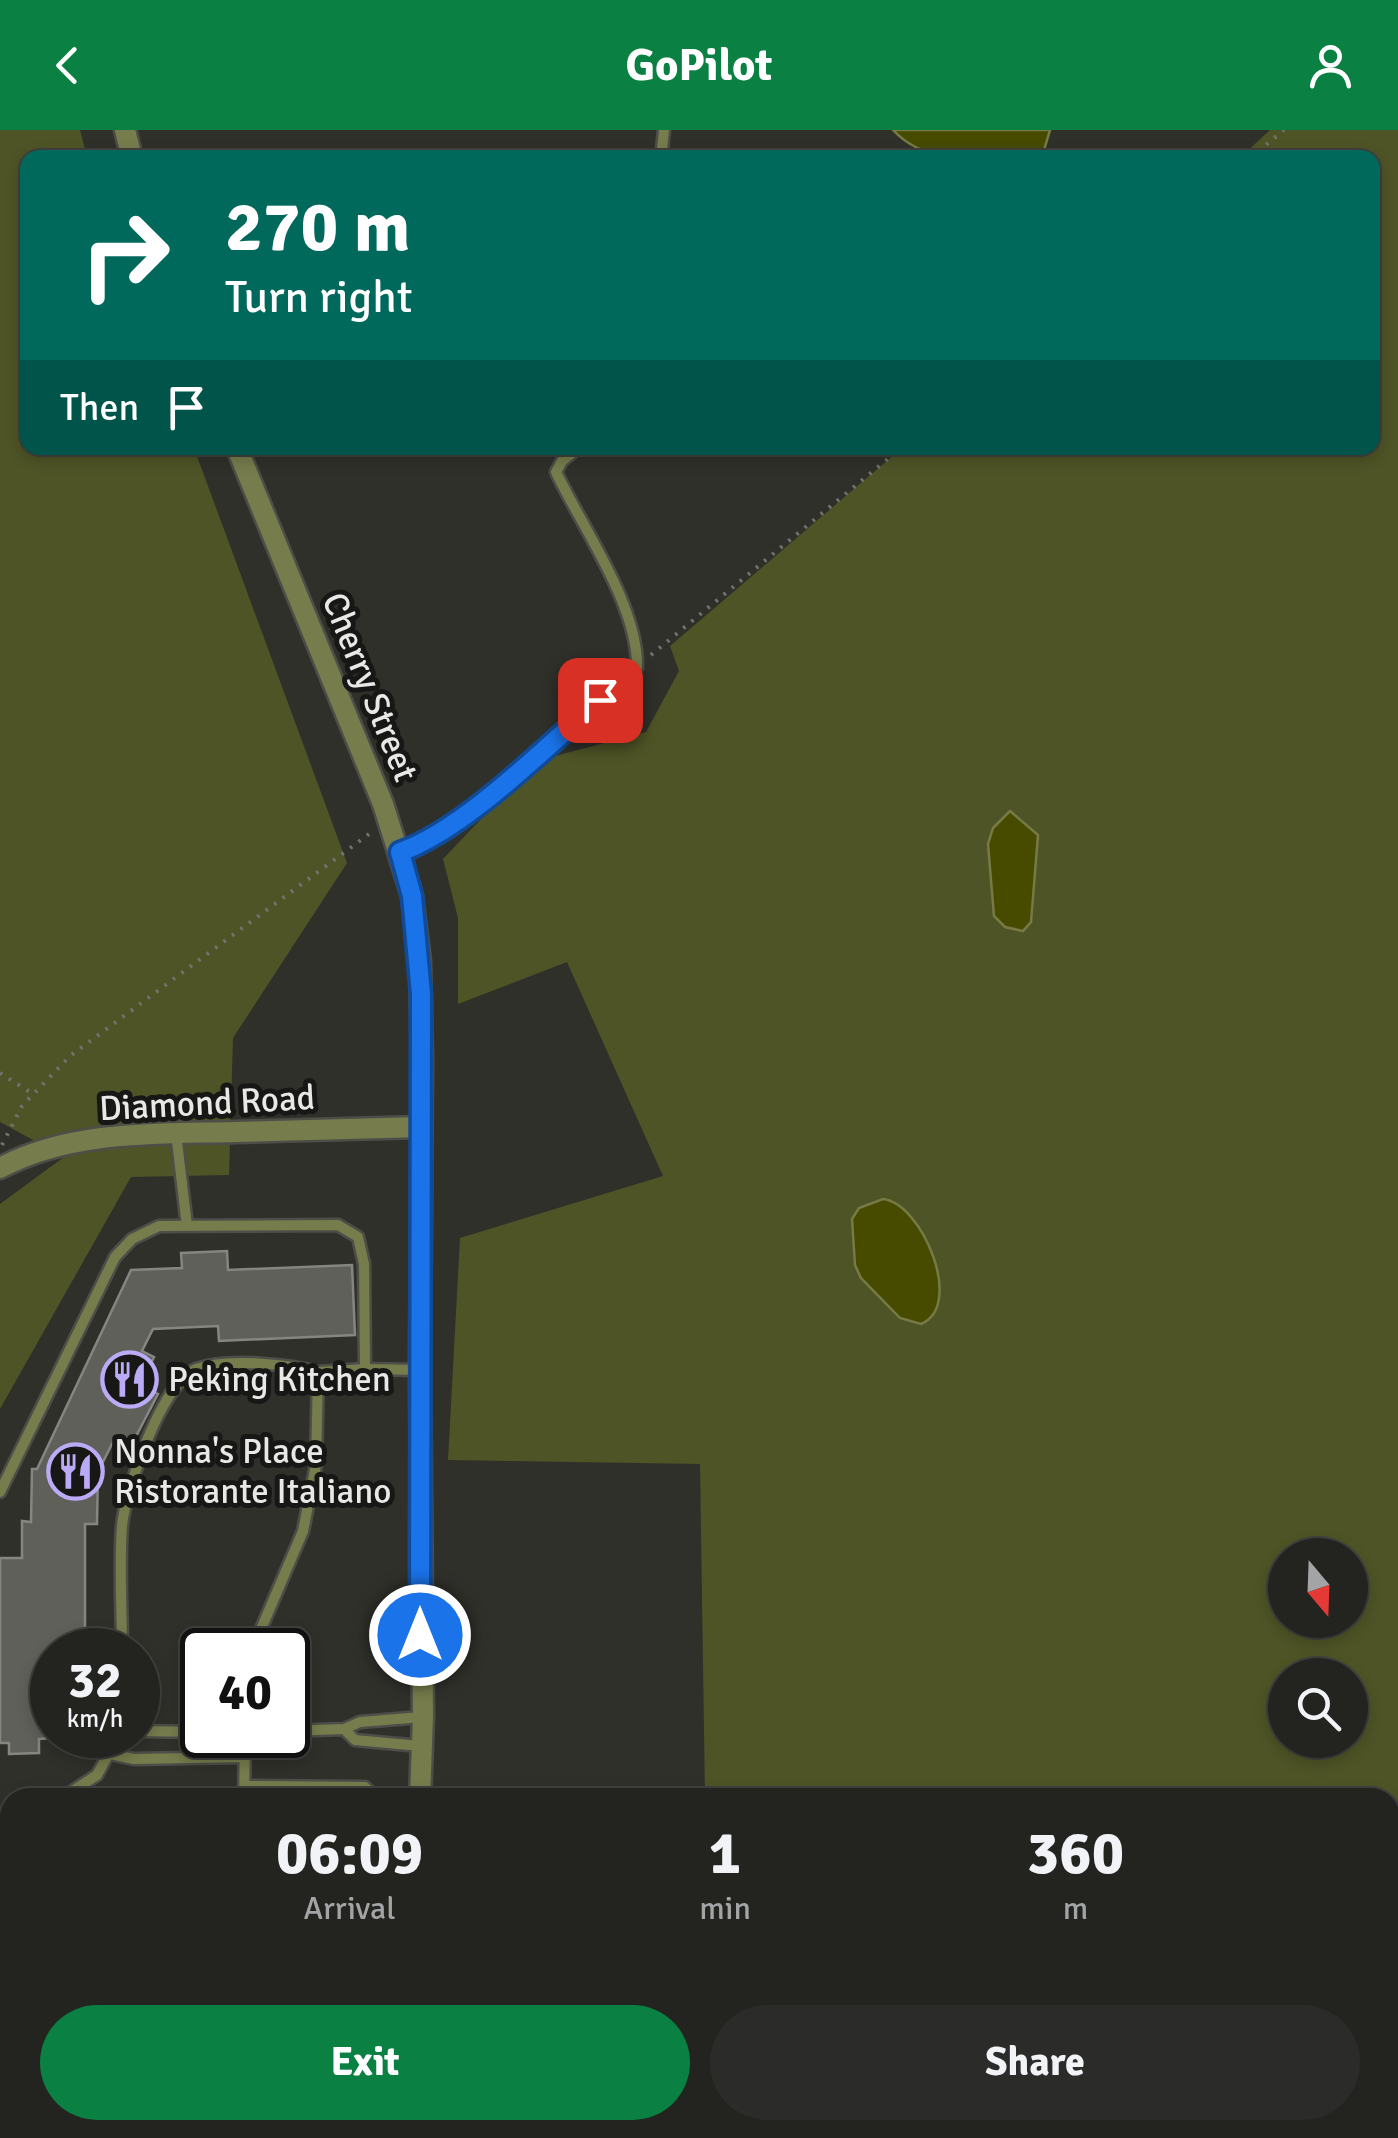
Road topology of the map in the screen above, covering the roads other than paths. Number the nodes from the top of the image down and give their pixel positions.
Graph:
1 (240, 455) edge
2 (569, 455) edge
3 (400, 852) junction
4 (421, 1128) junction
5 (176, 1133) junction
6 (0, 1168) edge
7 (187, 1226) junction
8 (365, 1369) junction
9 (420, 1370) junction
10 (318, 1372) junction
11 (0, 1492) edge
12 (122, 1628) edge
13 (261, 1628) edge
14 (423, 1717) junction
15 (344, 1729) junction
16 (310, 1730) edge
17 (420, 1746) junction
18 (107, 1758) edge
19 (129, 1758) edge
20 (190, 1758) edge
21 (246, 1758) edge
22 (77, 1788) edge
23 (245, 1788) edge
24 (325, 1788) edge
25 (367, 1788) edge
26 (420, 1788) edge

1 - 3 street, Cherry Street
2 - 3 lane
3 - 4 street, Cherry Street
4 - 5 street, Diamond Road
4 - 9 street, Cherry Street
5 - 6 street, Diamond Road
5 - 7 lane
7 - 8 lane
7 - 11 lane
8 - 9 lane
8 - 10 lane
9 - 14 street, Cherry Street
10 - 12 lane
10 - 13 lane
14 - 15 lane
14 - 17 street, Cherry Street
15 - 16 lane
15 - 17 lane
17 - 26 street, Cherry Street
18 - 22 lane
19 - 20 lane
21 - 23 lane
24 - 25 lane

